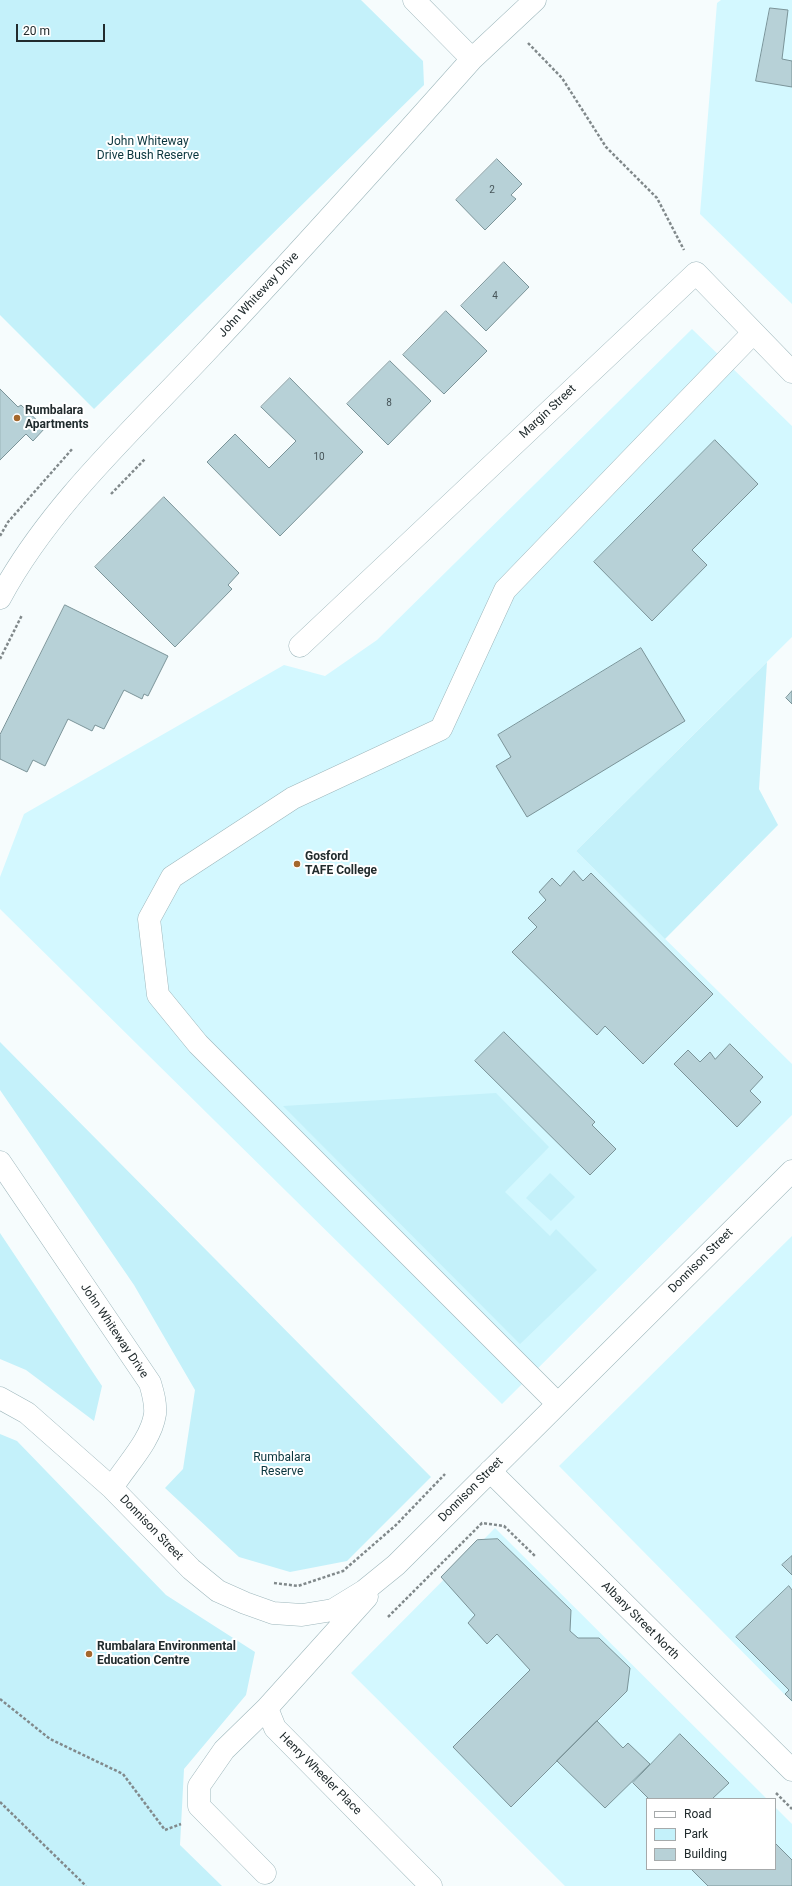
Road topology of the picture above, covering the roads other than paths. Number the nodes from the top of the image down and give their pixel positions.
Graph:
1 (414, 0) edge
2 (535, 0) edge
3 (472, 59) junction
4 (753, 333) junction
5 (792, 372) edge
6 (0, 598) edge
7 (300, 646) dead end
8 (0, 1162) edge
9 (792, 1171) edge
10 (0, 1398) edge
11 (557, 1403) junction
12 (490, 1471) junction
13 (112, 1488) junction
14 (396, 1565) junction
15 (267, 1708) junction
16 (792, 1770) edge
17 (265, 1873) dead end
18 (431, 1886) edge

1 - 3 street
2 - 3 street, John Whiteway Drive
3 - 6 street, John Whiteway Drive
4 - 5 street
4 - 7 street, Margin Street
4 - 11 street
8 - 13 street, John Whiteway Drive
9 - 11 street, Donnison Street
10 - 13 street
11 - 12 street, Donnison Street
12 - 14 street, Donnison Street
12 - 16 street, Albany Street North
13 - 14 street, Donnison Street
14 - 15 street
15 - 17 street
15 - 18 street, Henry Wheeler Place

